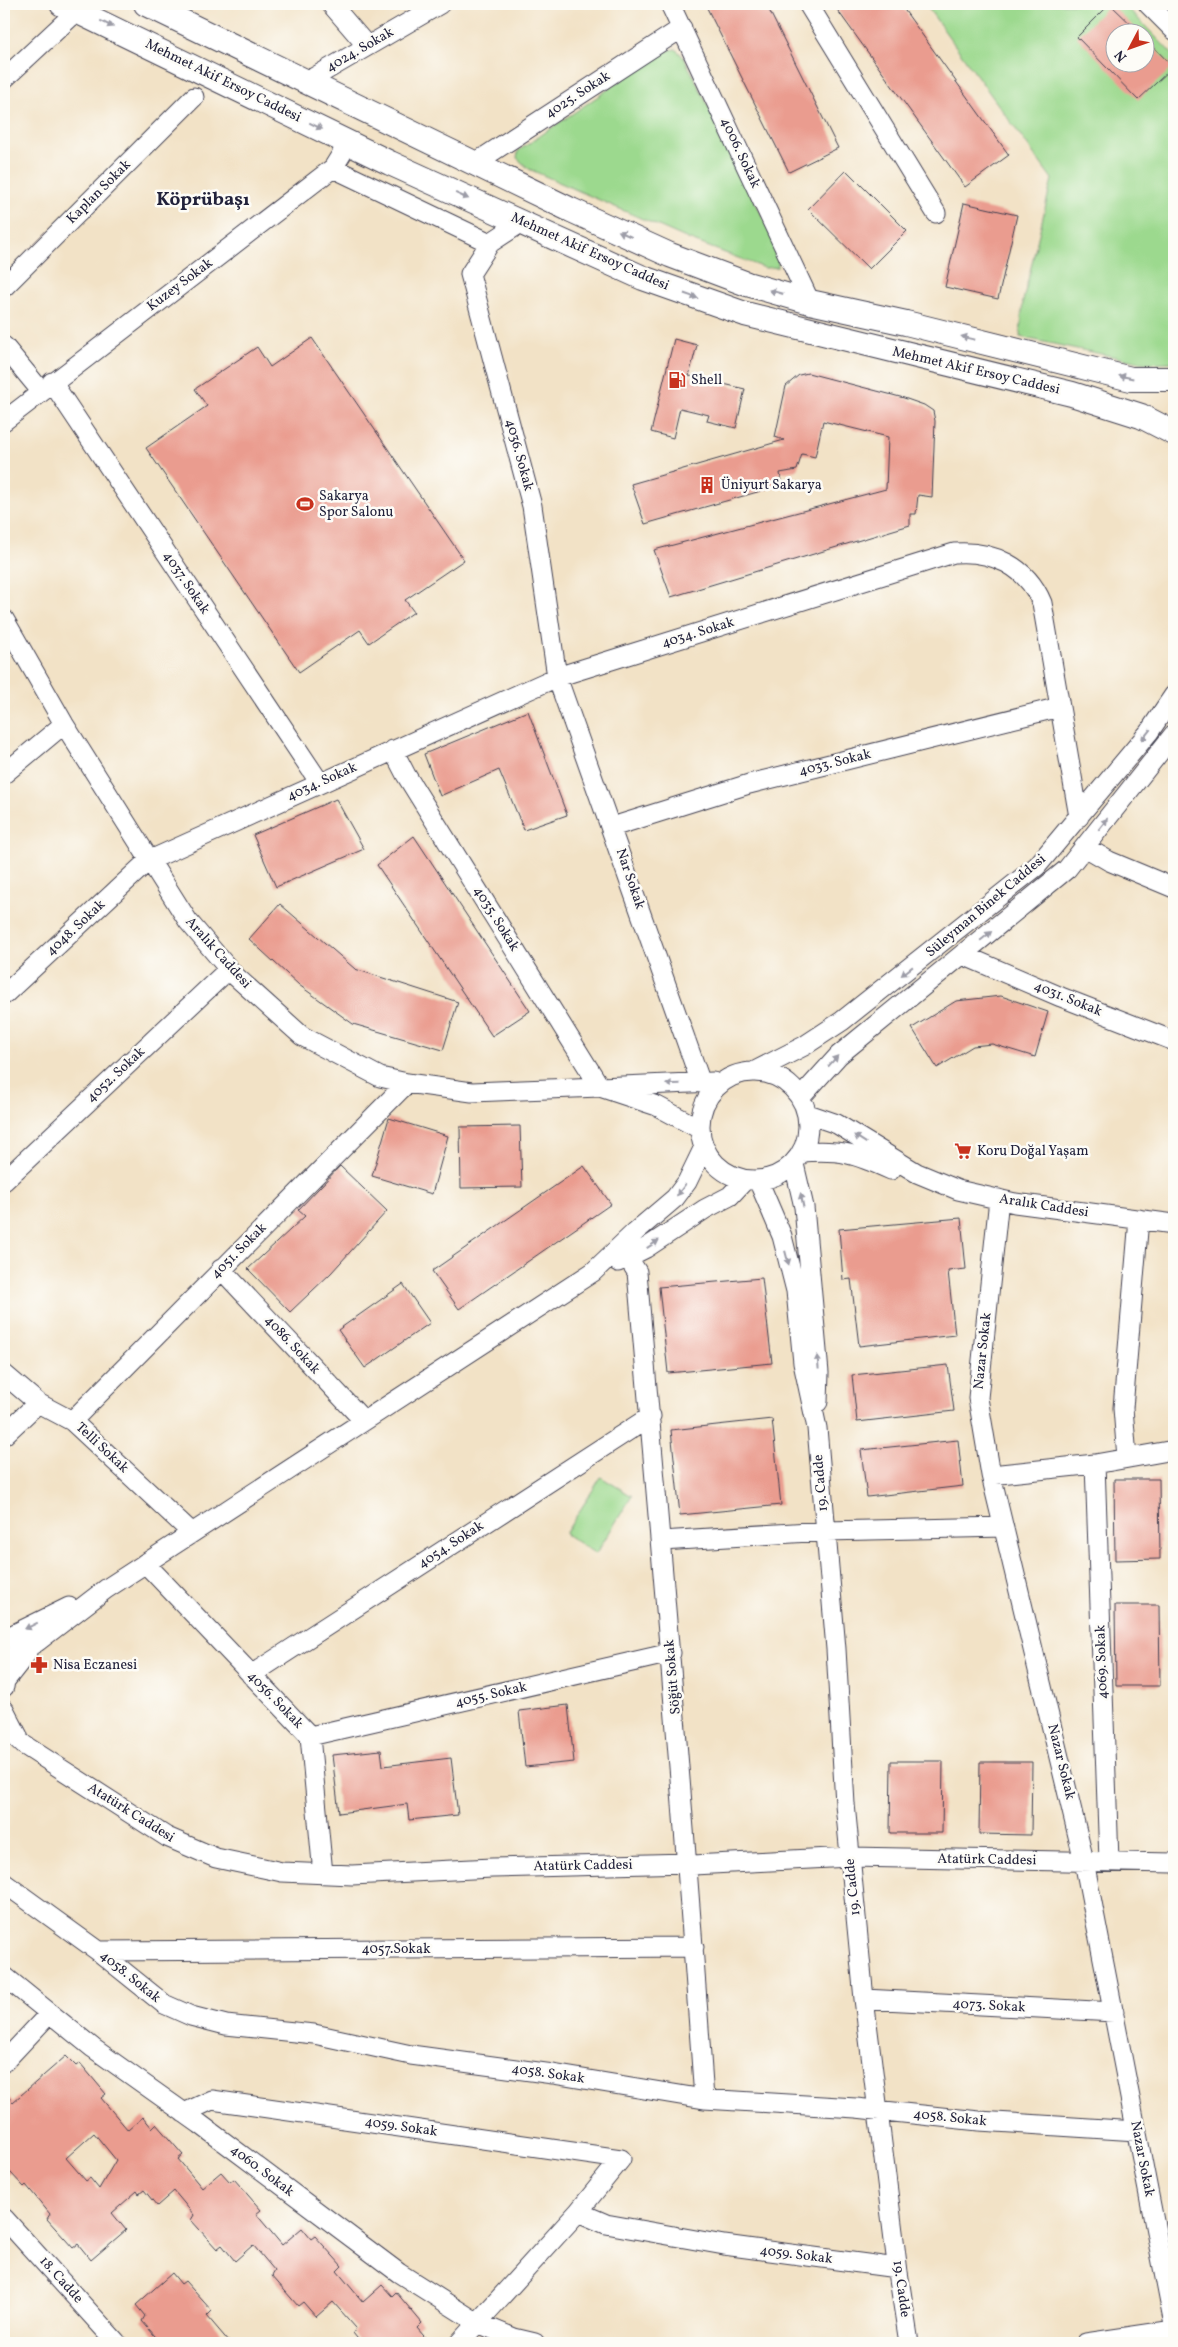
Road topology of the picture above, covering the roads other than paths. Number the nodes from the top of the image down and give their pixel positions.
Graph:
1 (146, 4) edge
2 (331, 4) edge
3 (440, 4) edge
4 (670, 4) edge
5 (808, 4) edge
6 (1148, 4) edge
7 (70, 7) edge
8 (682, 28) junction
9 (1174, 30) edge
10 (367, 46) junction
11 (4, 78) edge
12 (306, 82) junction
13 (194, 97) dead end
14 (349, 142) junction
15 (475, 163) junction
16 (333, 168) junction
17 (936, 213) dead end
18 (522, 222) junction
19 (490, 243) junction
20 (4, 287) edge
21 (810, 302) junction
22 (4, 346) edge
23 (1174, 379) edge
24 (47, 387) junction
25 (4, 421) edge
26 (1174, 433) edge
27 (4, 619) edge
28 (557, 677) junction
29 (1174, 695) edge
30 (1060, 707) junction
31 (64, 724) junction
32 (1174, 734) edge
33 (393, 750) junction
34 (4, 774) edge
35 (320, 783) junction
36 (1079, 817) junction
37 (612, 828) junction
38 (1086, 847) junction
39 (148, 860) junction
40 (1174, 888) edge
41 (963, 955) junction
42 (229, 969) junction
43 (4, 994) edge
44 (1174, 1040) edge
45 (755, 1071) junction
46 (722, 1082) junction
47 (407, 1083) junction
48 (702, 1083) junction
49 (600, 1086) junction
50 (804, 1105) junction
51 (702, 1138) junction
52 (798, 1158) junction
53 (917, 1173) junction
54 (751, 1180) junction
55 (4, 1181) edge
56 (999, 1199) junction
57 (1139, 1219) junction
58 (1174, 1224) edge
59 (628, 1258) junction
60 (220, 1270) junction
61 (593, 1272) junction
62 (4, 1374) edge
63 (38, 1403) junction
64 (651, 1416) junction
65 (72, 1421) junction
66 (364, 1421) junction
67 (817, 1428) junction
68 (4, 1435) edge
69 (1174, 1450) edge
70 (1128, 1458) junction
71 (1095, 1464) junction
72 (991, 1475) junction
73 (1004, 1527) junction
74 (826, 1531) junction
75 (192, 1533) junction
76 (661, 1541) junction
77 (145, 1563) junction
78 (106, 1589) junction
79 (4, 1639) edge
80 (37, 1642) junction
81 (672, 1654) junction
82 (4, 1661) edge
83 (251, 1674) junction
84 (4, 1687) edge
85 (4, 1709) edge
86 (4, 1726) edge
87 (310, 1736) junction
88 (4, 1738) edge
89 (24, 1745) junction
90 (850, 1857) junction
91 (1084, 1861) junction
92 (1109, 1861) junction
93 (688, 1863) junction
94 (1174, 1863) edge
95 (323, 1874) junction
96 (4, 1882) edge
97 (694, 1947) junction
98 (98, 1952) junction
99 (4, 1976) edge
100 (864, 1999) junction
101 (1114, 2012) junction
102 (49, 2014) junction
103 (4, 2062) edge
104 (704, 2099) junction
105 (879, 2111) junction
106 (184, 2113) junction
107 (1137, 2132) junction
108 (578, 2212) junction
109 (4, 2218) edge
110 (897, 2268) junction
111 (478, 2323) junction
112 (1174, 2324) edge
113 (1174, 2330) edge
114 (117, 2343) edge
115 (459, 2343) edge
116 (535, 2343) edge
117 (909, 2343) edge
118 (1086, 2343) edge

1 - 12 main road, Mehmet Akif Ersoy Caddesi
2 - 10 street
3 - 10 street, 4024. Sokak
4 - 8 street, 4006. Sokak
5 - 17 street
6 - 9 street
7 - 11 street
7 -> 14 main road, Mehmet Akif Ersoy Caddesi
8 - 15 street, 4025. Sokak
8 - 21 street, 4006. Sokak
10 - 12 street, 4024. Sokak
12 - 15 main road, Mehmet Akif Ersoy Caddesi
13 - 20 street, Kaplan Sokak
14 - 16 street, Kuzey Sokak
14 -> 18 main road, Mehmet Akif Ersoy Caddesi
21 -> 15 main road, Mehmet Akif Ersoy Caddesi
16 - 19 street
16 - 24 street, Kuzey Sokak
18 - 19 street
18 -> 26 main road, Mehmet Akif Ersoy Caddesi
19 - 28 street, 4036. Sokak
23 -> 21 main road, Mehmet Akif Ersoy Caddesi
22 - 24 street, 4037. Sokak
24 - 25 street, Kuzey Sokak
24 - 35 street, 4037. Sokak
27 - 31 street, Aralık Caddesi
28 - 30 street, 4034. Sokak
28 - 33 street, 4034. Sokak
28 - 37 street, Nar Sokak
29 -> 36 street, Süleyman Binek Caddesi
30 - 36 street, 4034. Sokak
30 - 37 street, 4033. Sokak
31 - 34 street
31 - 39 street, Aralık Caddesi
38 -> 32 street, Süleyman Binek Caddesi
33 - 35 street, 4034. Sokak
33 - 49 street, 4035. Sokak
35 - 39 street, 4034. Sokak
36 -> 45 street, Süleyman Binek Caddesi
37 - 48 street, Nar Sokak
38 - 40 street
41 -> 38 street, Süleyman Binek Caddesi
39 - 42 street, Aralık Caddesi
39 - 43 street, 4048. Sokak
41 - 44 street, 4031. Sokak
50 -> 41 street, Süleyman Binek Caddesi
42 - 47 street, Aralık Caddesi
42 - 55 street, 4052. Sokak
45 - 46 street
45 - 50 street
46 - 48 street, Aralık Caddesi
46 - 51 street
47 - 49 street, Aralık Caddesi
47 - 60 street, 4051. Sokak
48 -> 49 street, Aralık Caddesi
49 - 51 street
50 - 52 street
53 -> 50 street, Aralık Caddesi
51 - 54 street
51 -> 61 street
52 - 53 street, Aralık Caddesi
52 - 54 street
67 -> 52 street
53 - 56 street, Aralık Caddesi
59 -> 54 street
54 -> 67 street
56 - 57 street, Aralık Caddesi
56 - 72 street, Nazar Sokak
57 - 58 street, Aralık Caddesi
57 - 70 street
59 - 61 street
59 - 64 street, Söğüt Sokak
60 - 65 street, 4051. Sokak
60 - 66 street, 4086. Sokak
61 - 66 street
62 - 63 street, Telli Sokak
63 - 65 street, Telli Sokak
63 - 68 street
64 - 76 street, Söğüt Sokak
64 - 83 street, 4054. Sokak
65 - 75 street, Telli Sokak
66 - 75 street
67 - 74 street, 19. Cadde
69 - 70 street
70 - 71 street
71 - 72 street
71 - 92 street, 4069. Sokak
72 - 73 street, Nazar Sokak
73 - 74 street
73 - 91 street, Nazar Sokak
74 - 76 street
74 - 90 street, 19. Cadde
75 - 77 street
76 - 81 street, Söğüt Sokak
77 - 78 street
77 - 83 street, 4056. Sokak
78 -> 79 street
78 - 80 street
80 - 82 street
80 - 84 street
81 - 87 street, 4055. Sokak
81 - 93 street, Söğüt Sokak
83 - 87 street, 4056. Sokak
85 - 89 street
86 - 89 street, Atatürk Caddesi
87 - 95 street, 4056. Sokak
88 - 89 street, Atatürk Caddesi
89 - 95 street, Atatürk Caddesi
90 - 91 street, Atatürk Caddesi
90 - 93 street, Atatürk Caddesi
90 - 100 street, 19. Cadde
91 - 92 street, Atatürk Caddesi
91 - 101 street, Nazar Sokak
92 - 94 street, Atatürk Caddesi
93 - 95 street, Atatürk Caddesi
93 - 97 street, Söğüt Sokak
96 - 98 street, 4058. Sokak
97 - 98 street, 4057.Sokak
97 - 104 street, Söğüt Sokak
98 - 104 street, 4058. Sokak
99 - 102 street, 4060. Sokak
100 - 101 street, 4073. Sokak
100 - 105 street, 19. Cadde
101 - 107 street, Nazar Sokak
102 - 103 street
102 - 106 street, 4060. Sokak
104 - 105 street, 4058. Sokak
105 - 107 street, 4058. Sokak
105 - 110 street, 19. Cadde
106 - 108 street, 4059. Sokak
106 - 111 street, 4060. Sokak
107 - 112 street, Nazar Sokak
108 - 110 street, 4059. Sokak
108 - 111 street
109 - 114 street, 18. Cadde
110 - 117 street, 19. Cadde
111 - 115 street
111 - 116 street, 4060. Sokak
113 - 118 street

